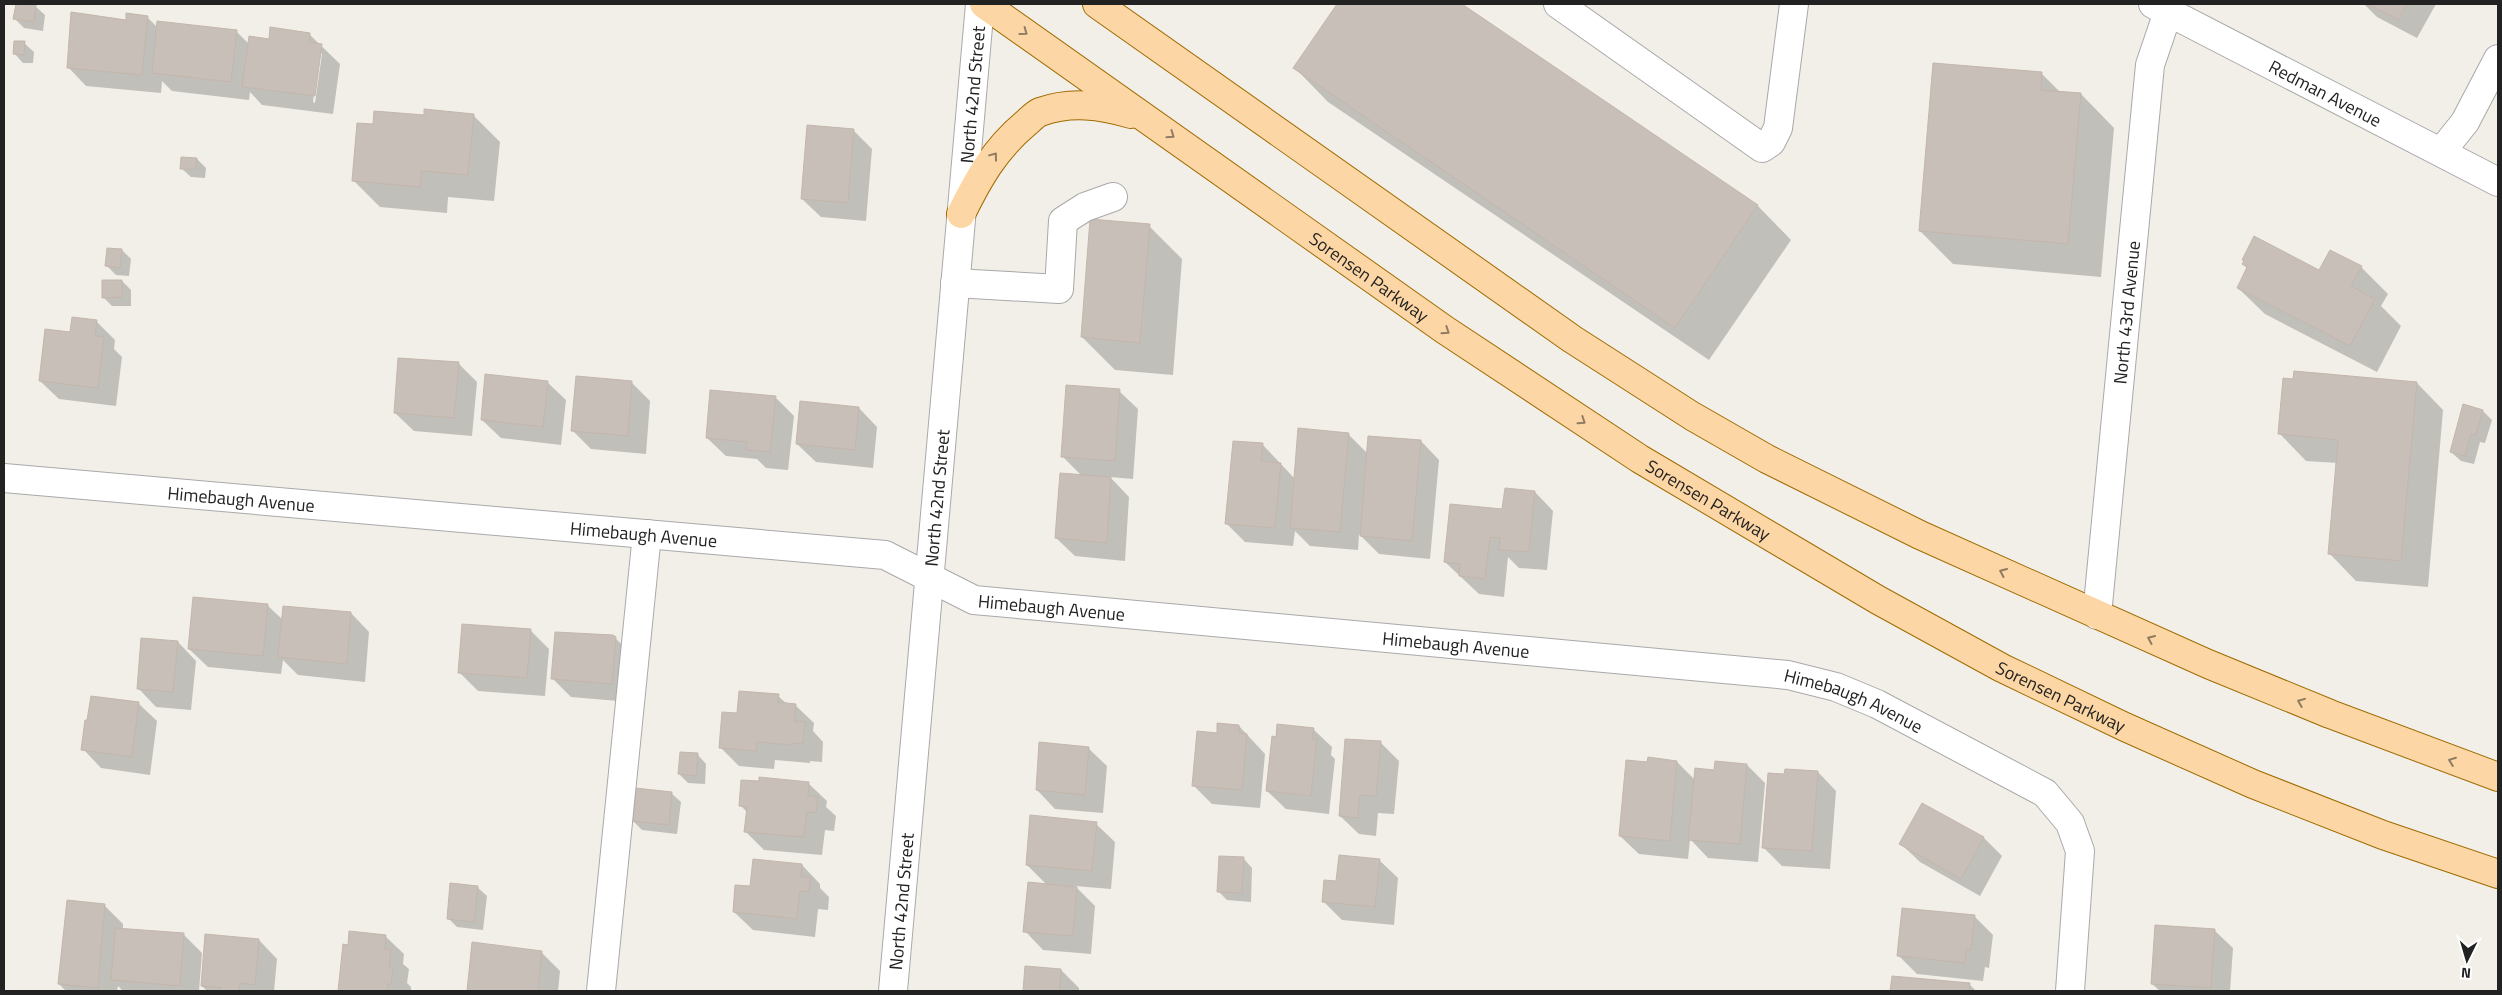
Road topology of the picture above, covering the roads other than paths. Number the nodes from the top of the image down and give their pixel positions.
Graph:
1 (980, 4) edge
2 (984, 4) edge
3 (1097, 4) edge
4 (1794, 4) edge
5 (1562, 5) edge
6 (2160, 8) edge
7 (2498, 59) edge
8 (1148, 119) junction
9 (2441, 152) junction
10 (2498, 182) edge
11 (1113, 197) dead end
12 (961, 214) junction
13 (955, 283) junction
14 (4, 478) edge
15 (647, 534) junction
16 (930, 578) junction
17 (2097, 615) junction
18 (2498, 777) edge
19 (2498, 874) edge
20 (601, 991) edge
21 (893, 991) edge
22 (2070, 991) edge

1 - 12 street, North 42nd Street
2 -> 8 main road, Sorensen Parkway
17 -> 3 main road
4 - 5 street
6 - 9 street, Redman Avenue
6 - 17 street, North 43rd Avenue
7 - 9 street
12 -> 8 main road
8 -> 19 main road, Sorensen Parkway
9 - 10 street, Redman Avenue
11 - 13 street
12 - 13 street, North 42nd Street
13 - 16 street, North 42nd Street
14 - 15 street, Himebaugh Avenue
15 - 16 street, Himebaugh Avenue
15 - 20 street
16 - 21 street, North 42nd Street
16 - 22 street, Himebaugh Avenue
18 -> 17 main road

